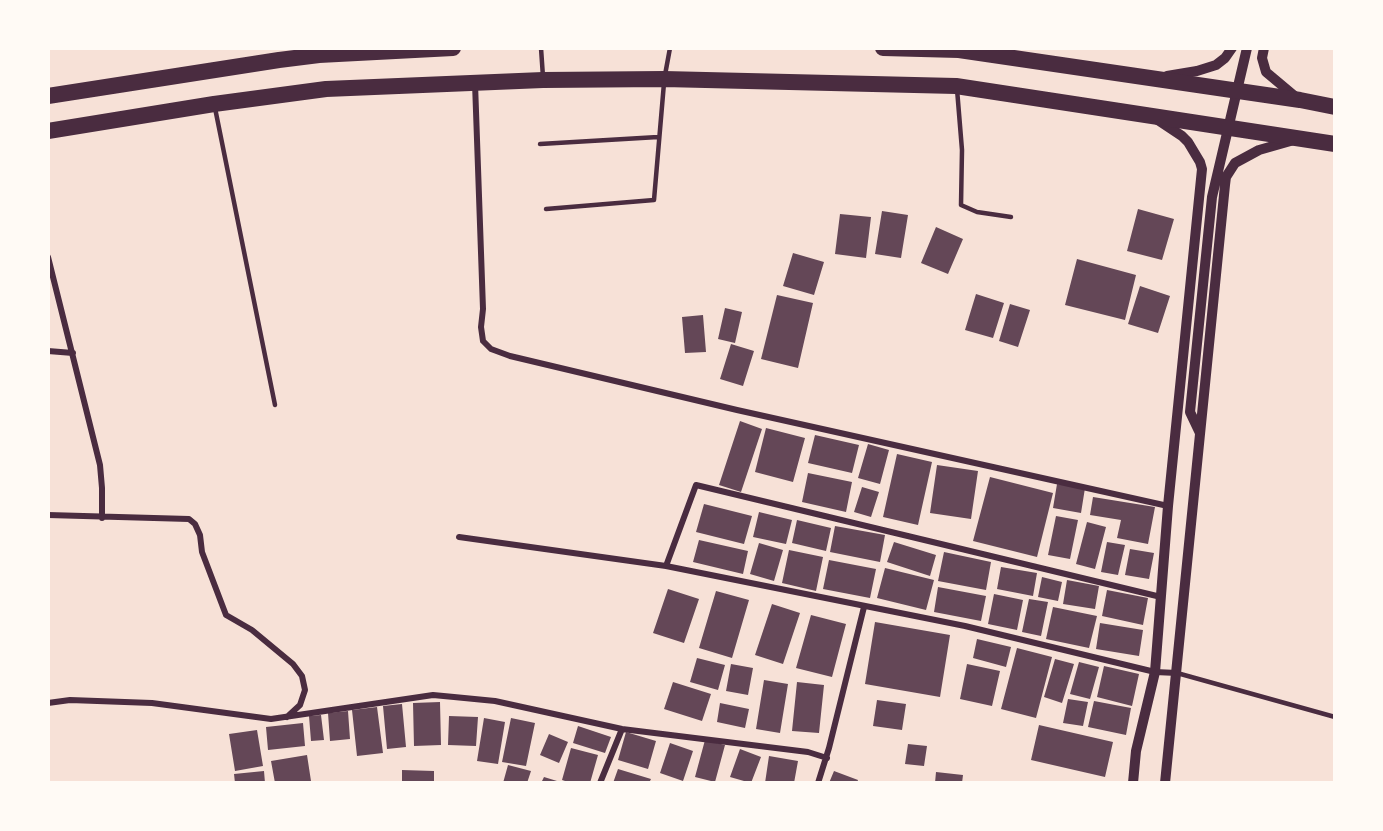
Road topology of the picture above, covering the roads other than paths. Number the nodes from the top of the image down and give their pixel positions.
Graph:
1 (453, 48) edge
2 (542, 48) edge
3 (670, 48) edge
4 (883, 48) edge
5 (1232, 48) edge
6 (1242, 48) edge
7 (1247, 48) edge
8 (1261, 48) edge
9 (319, 52) edge
10 (280, 54) edge
11 (1152, 78) junction
12 (664, 79) junction
13 (543, 80) junction
14 (476, 82) junction
15 (956, 86) junction
16 (48, 96) edge
17 (1300, 100) junction
18 (214, 104) junction
19 (1335, 107) edge
20 (1148, 114) junction
21 (48, 131) edge
22 (658, 137) junction
23 (1301, 138) junction
24 (540, 144) dead end
25 (1335, 144) edge
26 (1199, 196) junction
27 (1223, 197) junction
28 (546, 209) dead end
29 (1011, 217) dead end
30 (48, 257) edge
31 (48, 351) edge
32 (73, 353) junction
33 (275, 405) dead end
34 (1190, 412) junction
35 (1175, 432) junction
36 (1200, 433) junction
37 (1168, 506) junction
38 (48, 515) edge
39 (102, 518) junction
40 (459, 537) dead end
41 (666, 566) junction
42 (1161, 597) junction
43 (864, 607) junction
44 (1155, 672) junction
45 (1177, 673) junction
46 (48, 703) edge
47 (1335, 717) edge
48 (287, 718) junction
49 (622, 729) junction
50 (827, 758) junction
51 (600, 783) edge
52 (818, 783) edge
53 (1133, 783) edge
54 (1165, 783) edge

1 - 9 highway
2 - 13 lane
3 - 12 lane
4 - 11 highway
5 - 11 street
6 - 8 street
7 - 34 street
8 - 17 street
9 - 10 highway
10 - 16 highway
11 - 17 highway
12 - 13 highway
12 - 15 highway
12 - 22 lane
13 - 14 highway
14 - 18 highway
14 - 37 street
15 - 20 highway
15 - 29 lane
17 - 19 highway
18 - 21 highway
18 - 33 lane
20 - 23 highway
20 - 26 street
22 - 24 lane
22 - 28 lane
23 - 25 highway
23 - 27 street
26 - 27 street
26 - 35 street
27 - 36 street
30 - 32 street
31 - 32 street
32 - 39 street
34 - 35 street
34 - 36 street
35 - 37 street
36 - 45 street
37 - 42 street
38 - 39 street
39 - 48 street
40 - 41 street
41 - 42 street
41 - 43 street
42 - 44 street
43 - 44 street
43 - 50 street
44 - 45 street
44 - 53 street
45 - 47 lane
45 - 54 street
46 - 48 street
48 - 49 street
49 - 50 street
49 - 51 street
50 - 52 street

